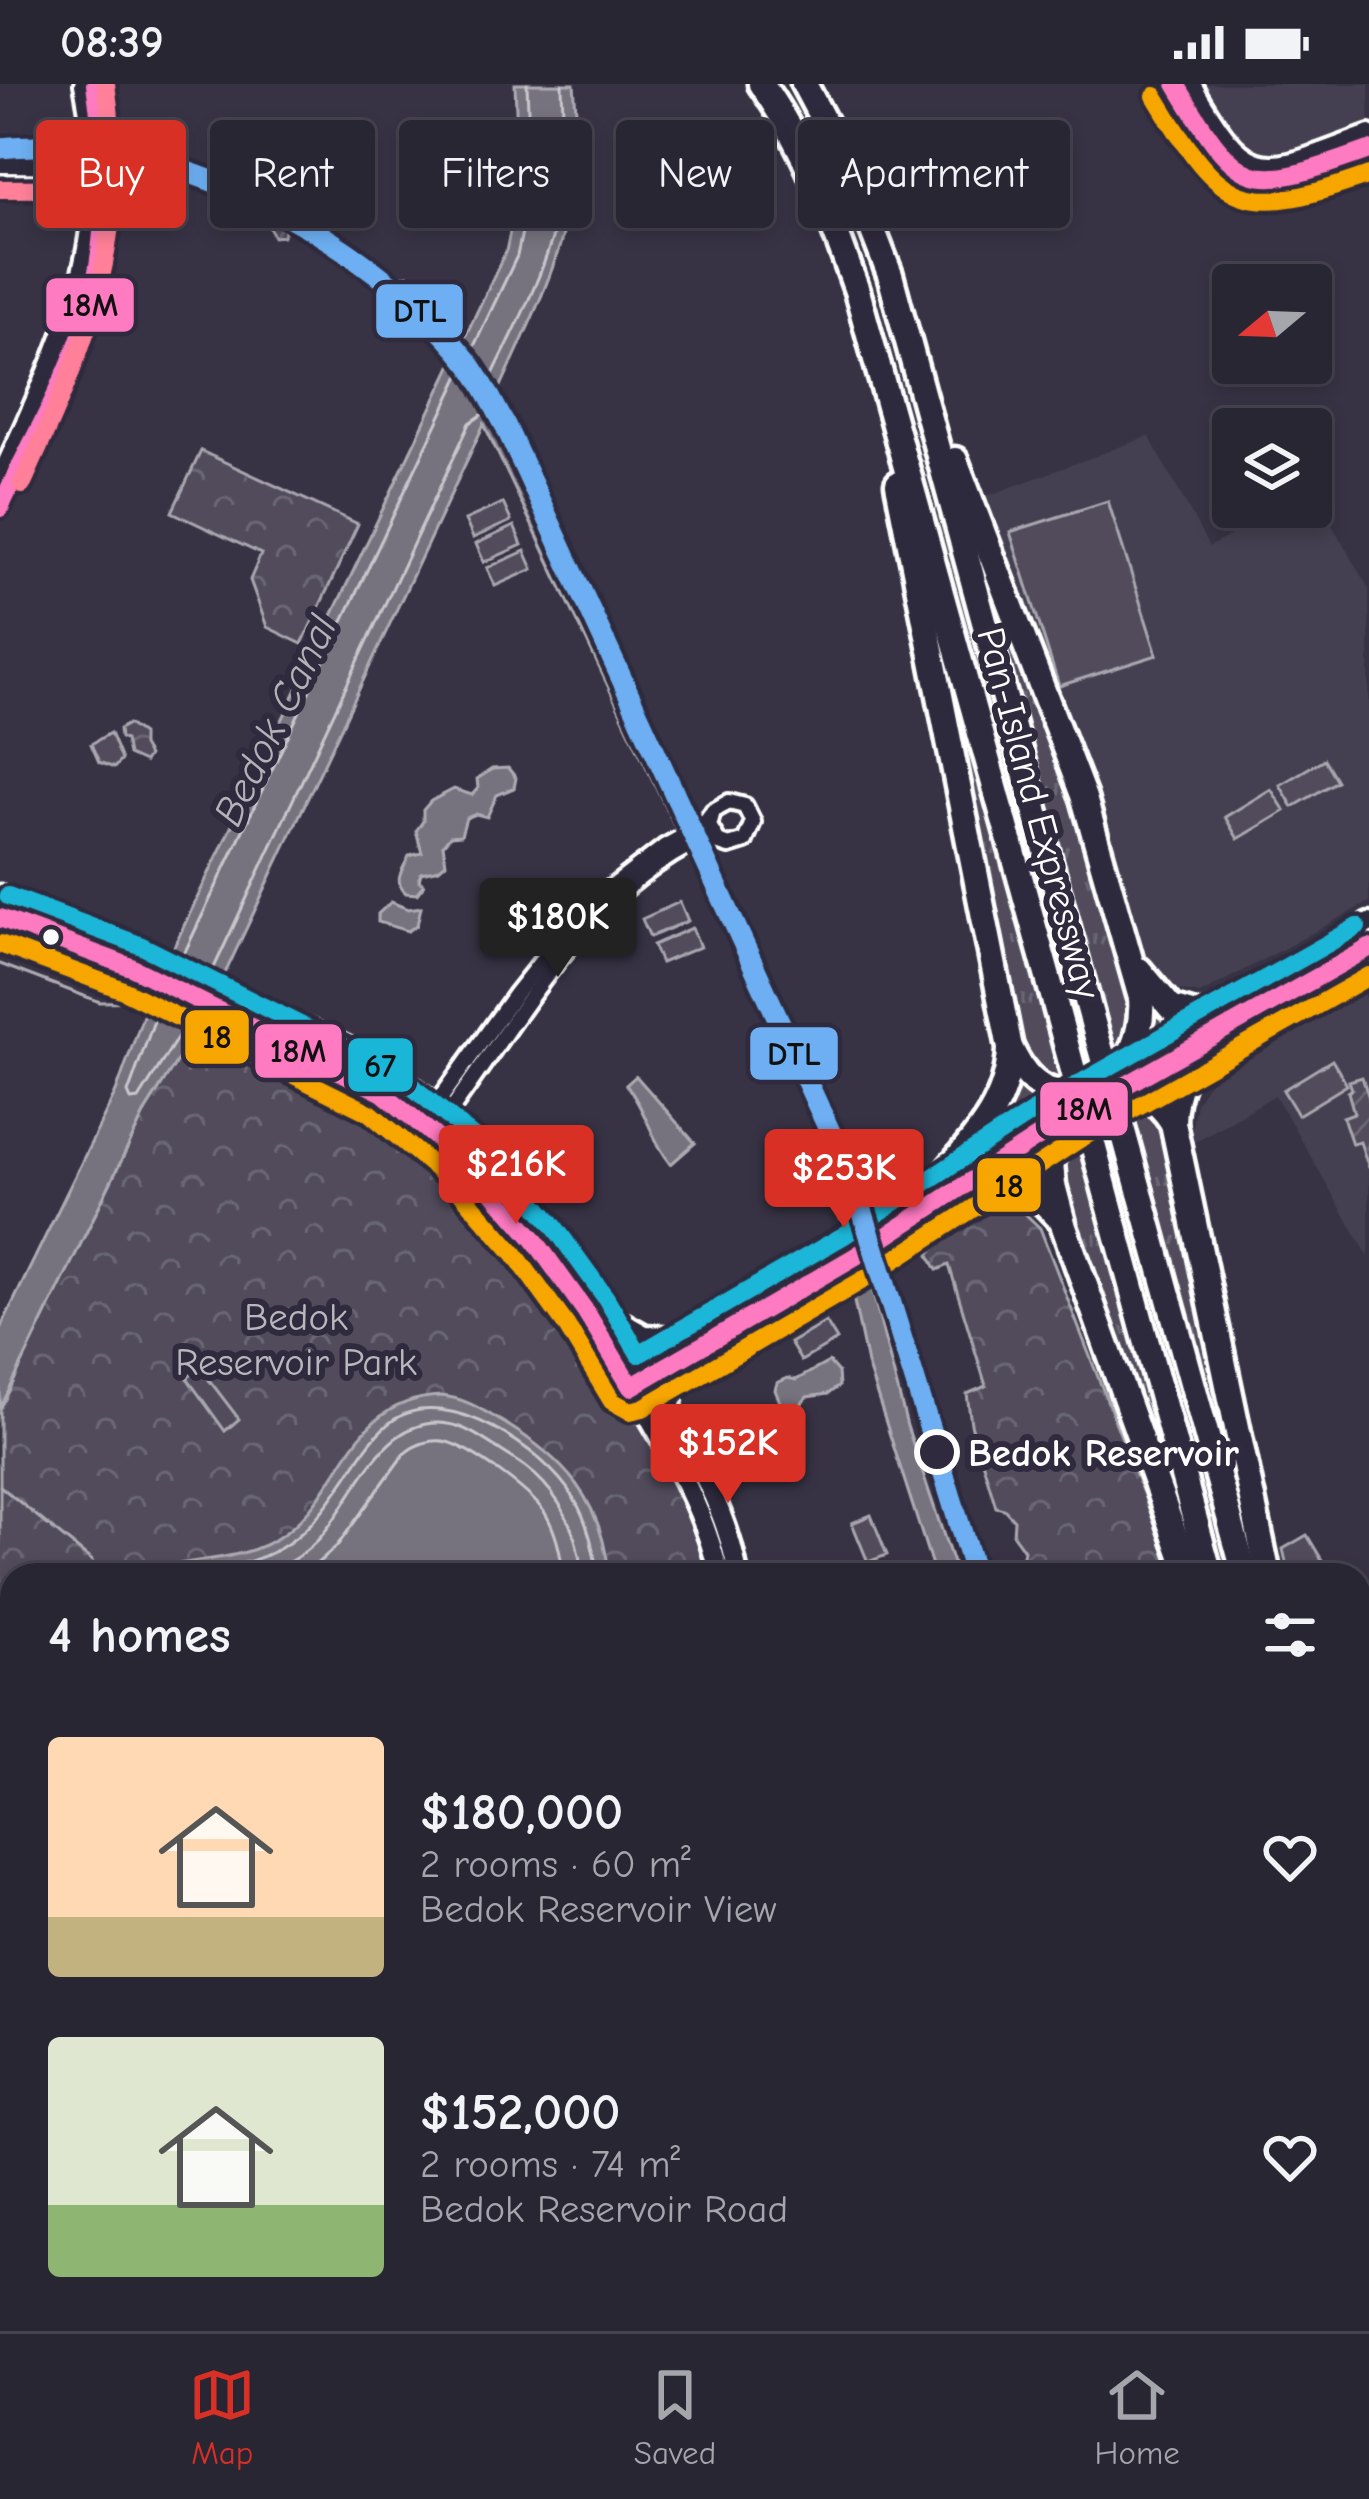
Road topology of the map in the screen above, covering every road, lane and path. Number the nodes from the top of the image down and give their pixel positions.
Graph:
1 (82, 84) edge
2 (95, 84) edge
3 (761, 84) edge
4 (804, 84) edge
5 (1176, 84) edge
6 (1193, 84) edge
7 (90, 120) edge
8 (97, 120) edge
9 (1369, 134) edge
10 (1369, 150) edge
11 (0, 154) edge
12 (36, 156) edge
13 (36, 163) edge
14 (0, 165) edge
15 (89, 228) edge
16 (101, 228) edge
17 (857, 291) junction
18 (931, 417) junction
19 (0, 475) edge
20 (0, 508) edge
21 (711, 814) junction
22 (706, 836) junction
23 (0, 895) edge
24 (0, 918) edge
25 (1369, 923) edge
26 (1369, 947) edge
27 (1130, 952) junction
28 (134, 959) junction
29 (1207, 1027) junction
30 (1010, 1048) junction
31 (1099, 1088) junction
32 (442, 1111) junction
33 (1173, 1123) junction
34 (429, 1128) junction
35 (947, 1172) junction
36 (981, 1174) junction
37 (1064, 1227) junction
38 (612, 1315) junction
39 (676, 1337) junction
40 (697, 1347) junction
41 (635, 1373) junction
42 (670, 1416) junction
43 (716, 1563) edge
44 (734, 1563) edge
45 (1185, 1563) edge
46 (1207, 1563) edge
47 (1242, 1563) edge
48 (1265, 1563) edge

1 - 7 street
2 - 8 street
3 - 17 highway, Pan-Island Expressway
4 - 18 highway, Pan-Island Expressway
5 - 10 street
6 - 9 street
11 - 12 street
13 - 14 street
15 - 19 street
16 - 20 street
17 - 30 highway
17 - 46 highway, Pan-Island Expressway, bridge
18 - 27 highway
18 - 47 highway, Pan-Island Expressway, bridge
21 - 22 street
21 - 22 street
21 - 22 street
22 - 32 street
23 - 28 main road
24 - 28 main road
25 - 29 main road
26 - 29 main road
27 - 29 highway
27 - 31 highway
28 - 32 main road
28 - 34 main road
29 - 31 main road
29 - 33 highway
30 - 31 highway
30 - 35 highway
31 - 33 highway
31 - 35 main road
31 - 36 main road
31 - 37 highway
32 - 34 street
32 - 38 main road
33 - 48 highway
34 - 41 main road
35 - 39 main road
36 - 37 highway
36 - 40 main road
37 - 45 highway
38 - 39 main road
38 - 41 main road
39 - 41 main road
40 - 41 main road
40 - 42 main road
41 - 42 main road
41 - 43 main road
42 - 44 main road

